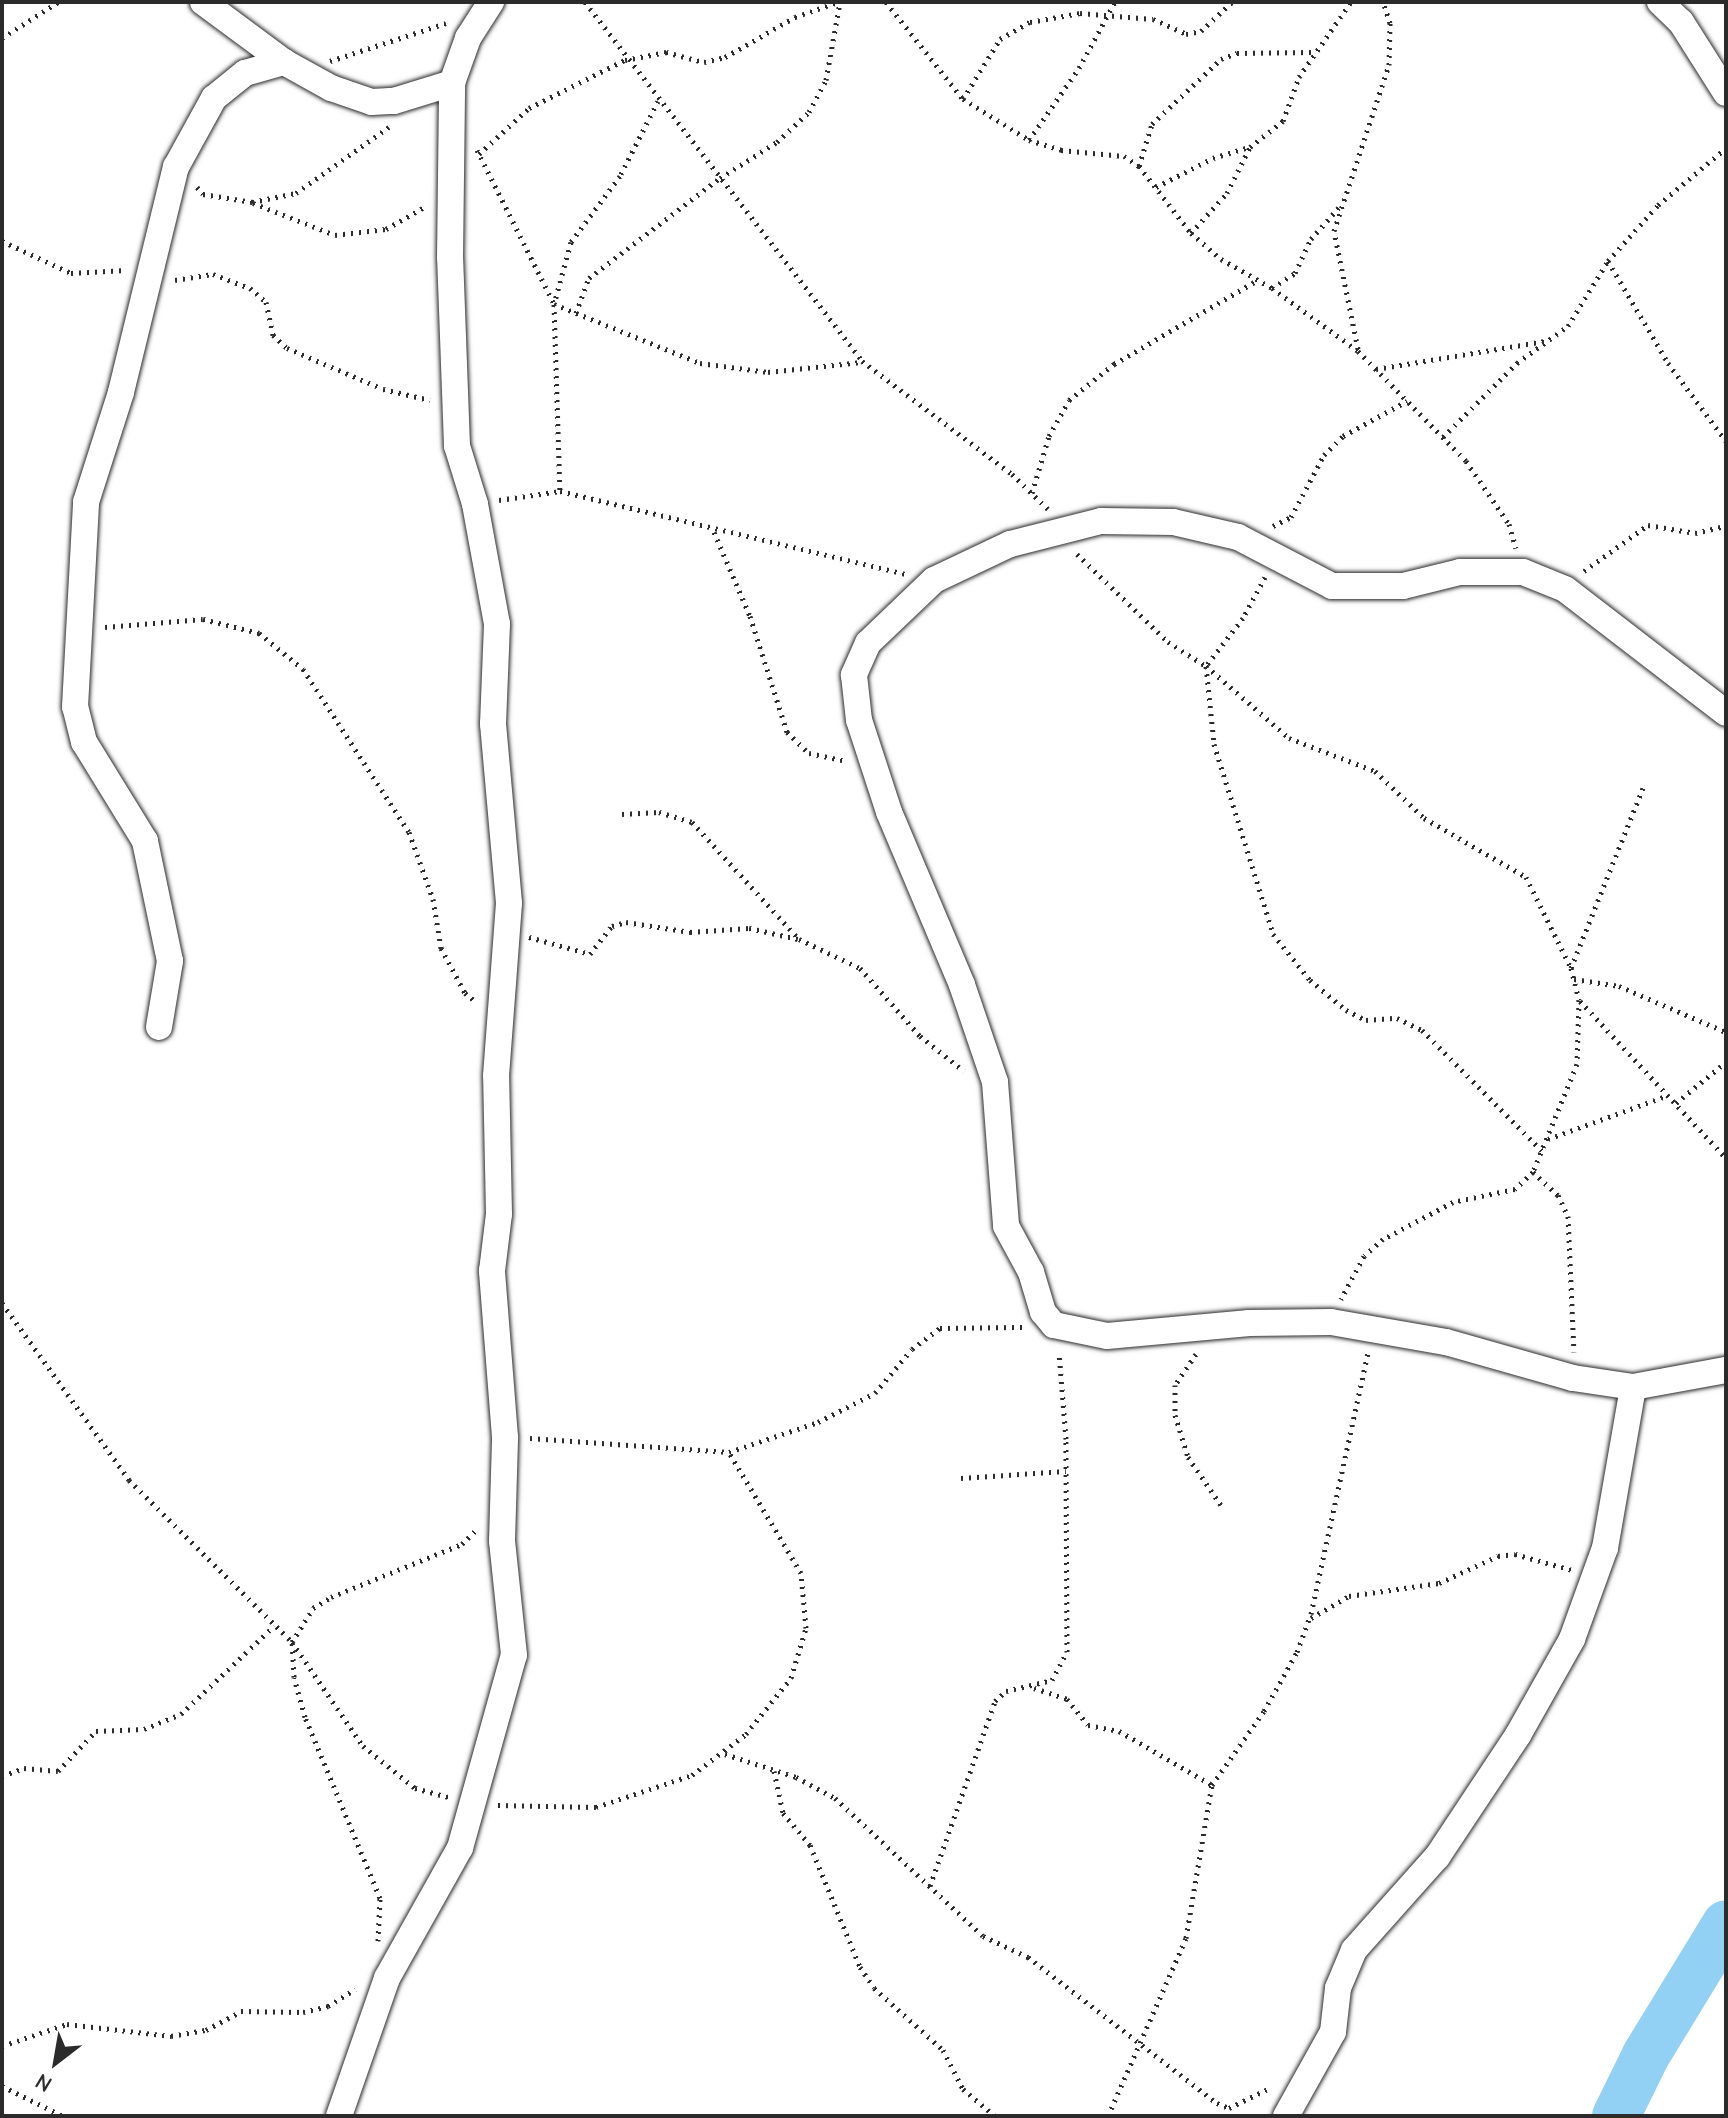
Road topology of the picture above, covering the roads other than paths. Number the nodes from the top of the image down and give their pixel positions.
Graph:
1 (203, 2) edge
2 (491, 2) edge
3 (1660, 2) edge
4 (293, 67) junction
5 (452, 83) junction
6 (1726, 93) edge
7 (1726, 713) edge
8 (159, 1027) dead end
9 (1726, 1370) edge
10 (1633, 1387) junction
11 (339, 2116) edge
12 (1286, 2116) edge

1 - 4 street
2 - 5 street
3 - 6 street
4 - 5 street
4 - 8 street
5 - 11 street
7 - 10 street
9 - 10 street
10 - 12 street

